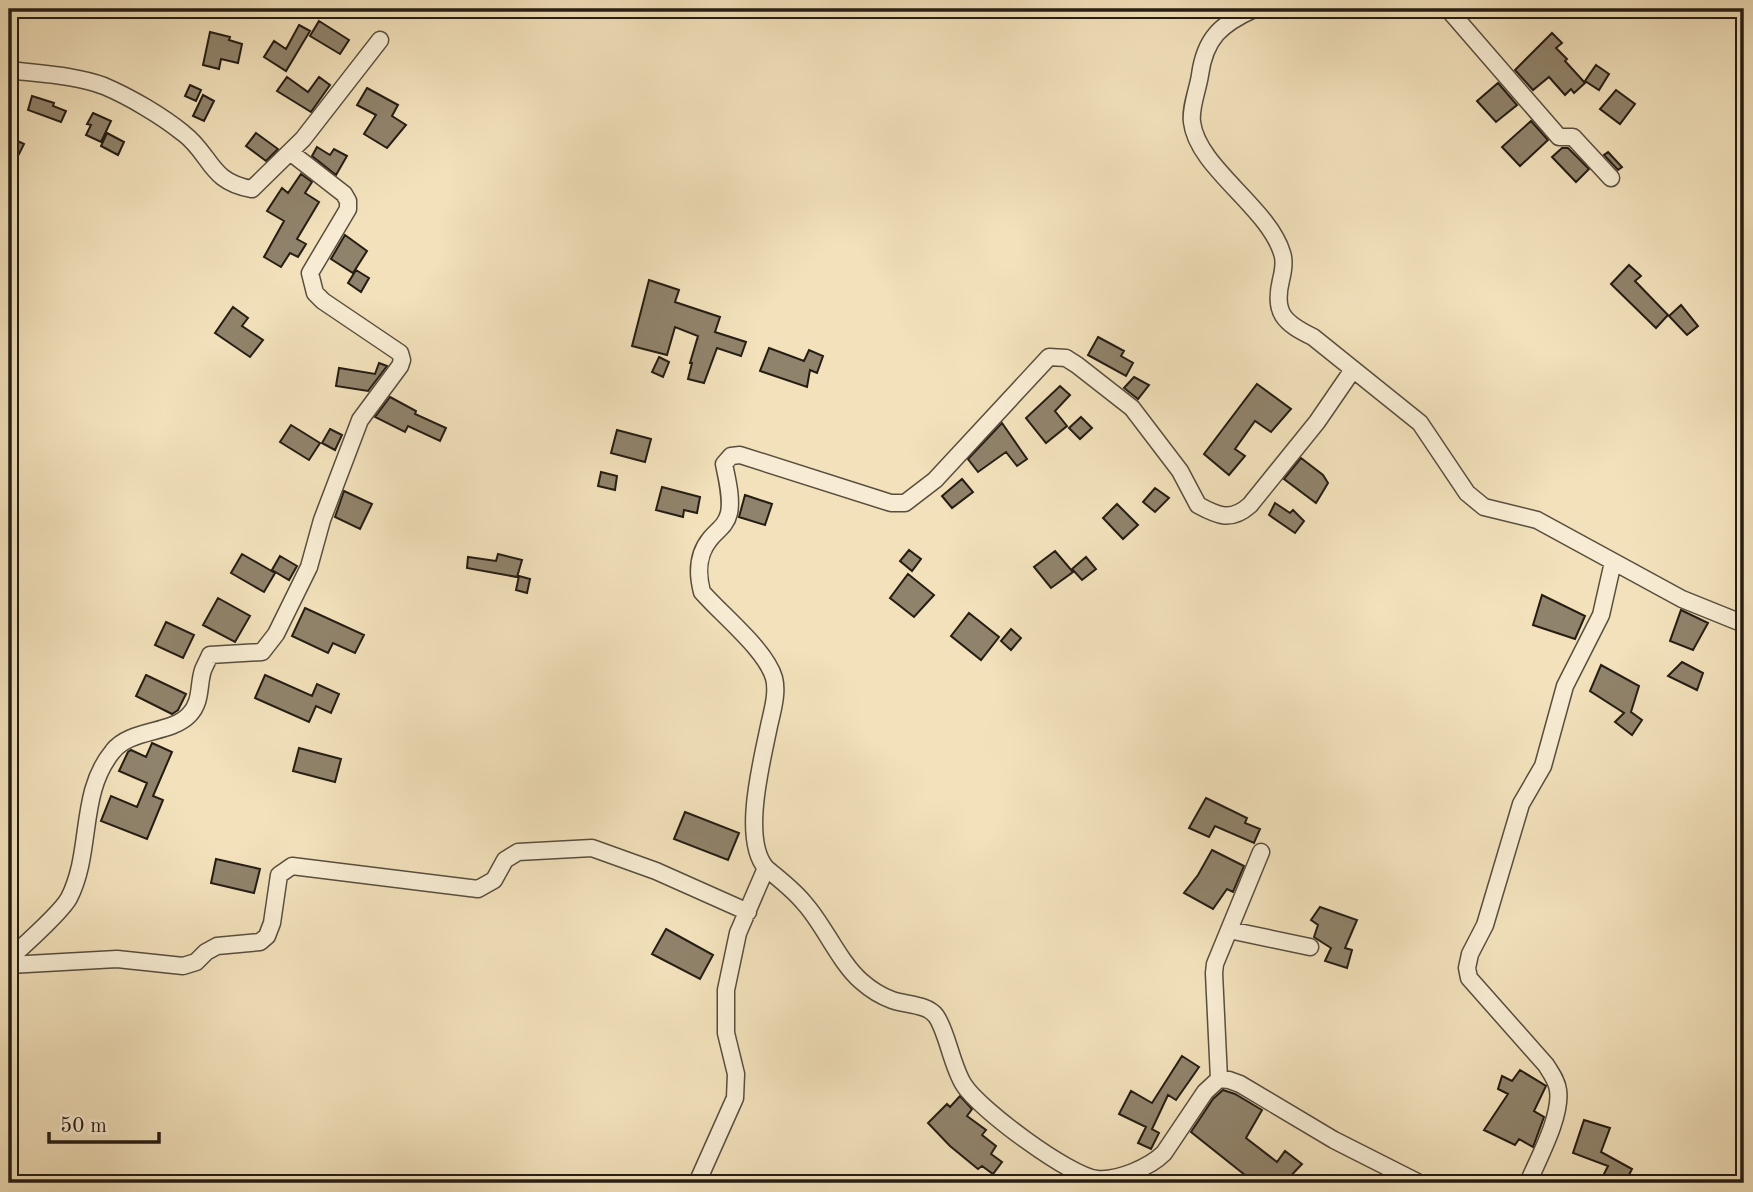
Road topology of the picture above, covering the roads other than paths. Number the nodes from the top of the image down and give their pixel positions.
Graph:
1 (1254, 9) edge
2 (1448, 9) edge
3 (380, 40) dead end
4 (9, 70) edge
5 (290, 152) junction
6 (1611, 178) dead end
7 (1352, 370) junction
8 (1613, 562) junction
9 (1744, 624) edge
10 (1261, 852) dead end
11 (766, 868) junction
12 (748, 912) junction
13 (1229, 930) junction
14 (1310, 947) dead end
15 (9, 959) edge
16 (9, 965) edge
17 (1219, 1079) junction
18 (697, 1183) edge
19 (1419, 1183) edge
20 (1528, 1183) edge

1 - 7 street
2 - 6 street
3 - 5 street
4 - 5 street
5 - 15 street
7 - 8 street
7 - 11 street
8 - 9 street
8 - 20 street
10 - 13 street
11 - 12 street
11 - 17 street
12 - 16 street
12 - 18 street
13 - 14 street
13 - 17 street
17 - 19 street

